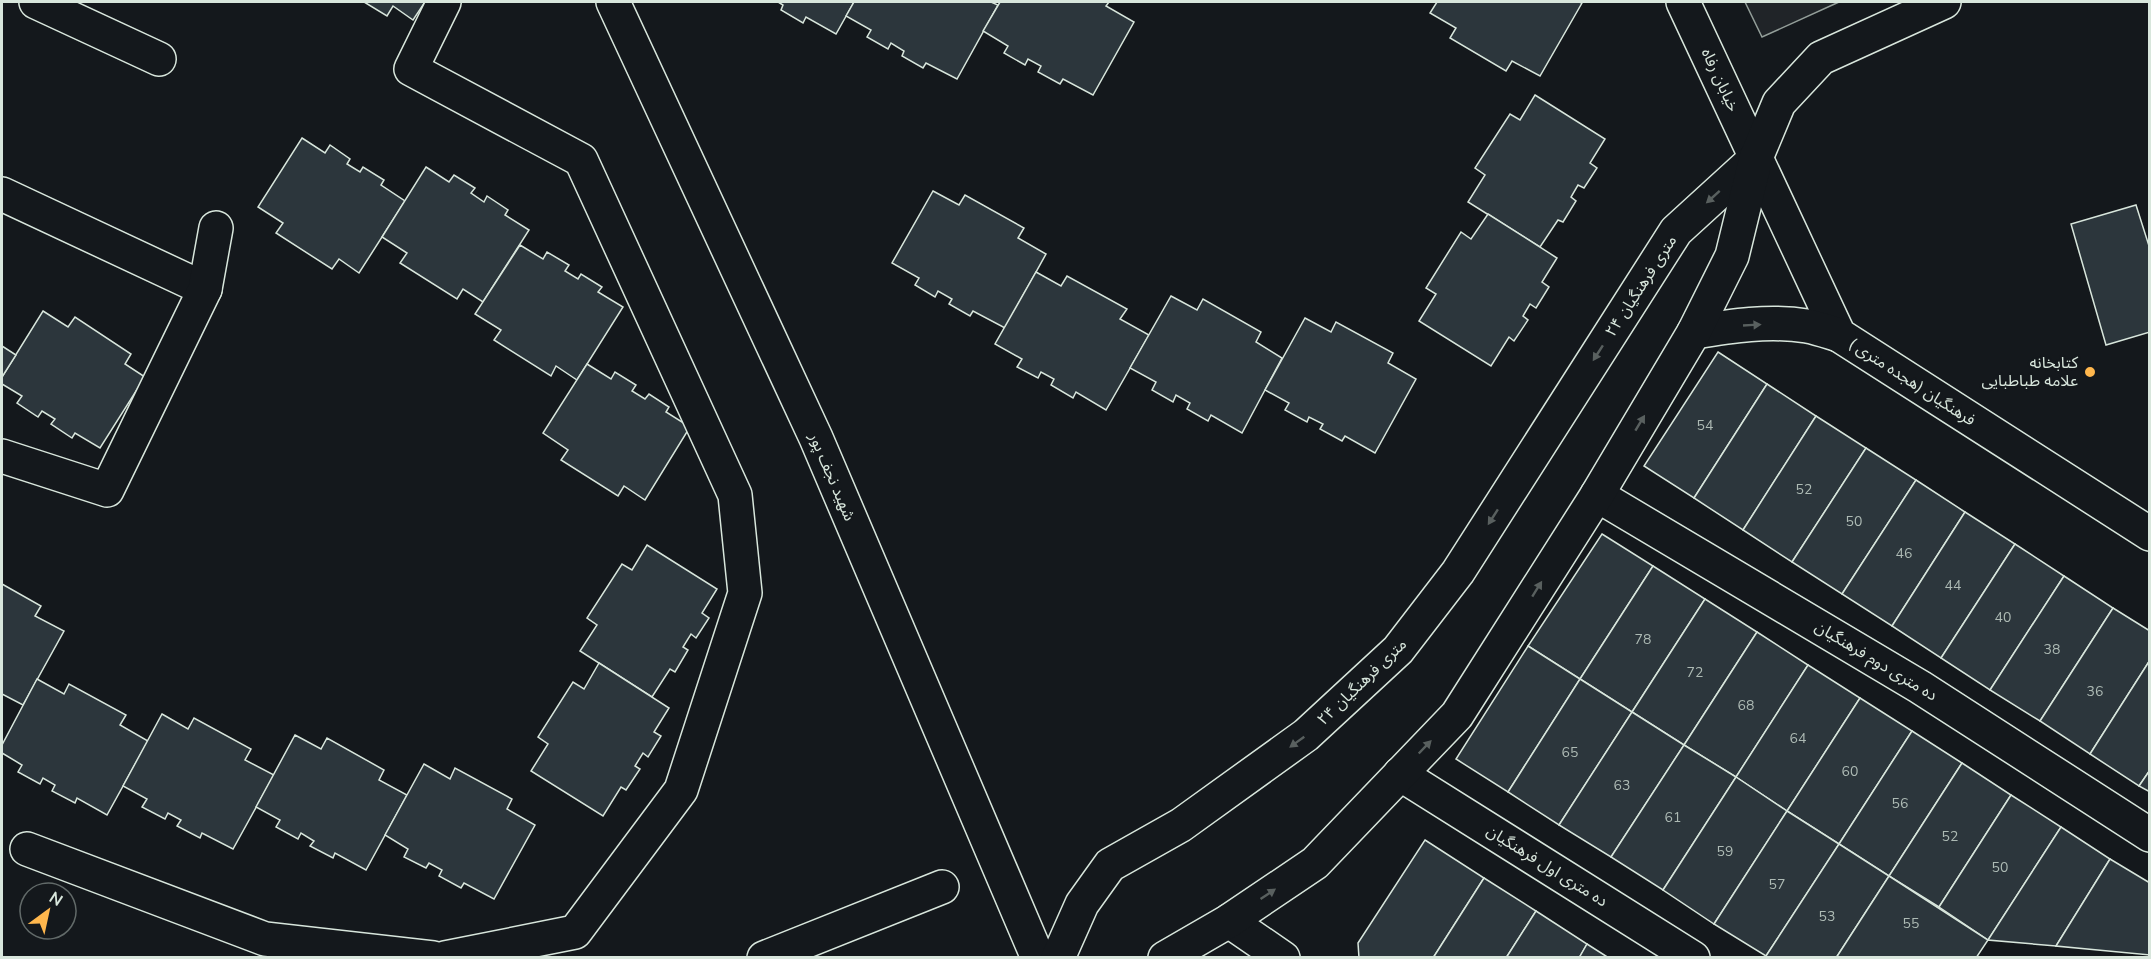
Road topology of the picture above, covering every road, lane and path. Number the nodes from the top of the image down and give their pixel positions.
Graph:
1 (36, 2) edge
2 (444, 2) edge
3 (614, 2) edge
4 (1683, 2) edge
5 (1944, 2) edge
6 (159, 59) dead end
7 (1756, 158) junction
8 (2, 194) edge
9 (216, 228) dead end
10 (205, 289) junction
11 (1694, 332) junction
12 (1839, 335) junction
13 (2, 456) edge
14 (1597, 495) junction
15 (2150, 534) edge
16 (1400, 774) junction
17 (2150, 836) edge
18 (27, 849) dead end
19 (942, 887) dead end
20 (1229, 921) junction
21 (580, 945) edge
22 (433, 957) edge
23 (445, 957) edge
24 (764, 957) edge
25 (1038, 957) edge
26 (1058, 957) edge
27 (1165, 957) edge
28 (1283, 957) edge
29 (1693, 957) edge

1 - 6 street
2 - 21 street
3 - 25 street, شهید نجف پور
4 - 7 street, خیابان رفاه
5 - 7 street
7 - 11 street
7 - 12 street, فرهنگیان (هجده متری )
7 -> 26 street, ۲۴ متری فرهنگیان
8 - 10 street
9 - 10 street
10 - 13 street
11 -> 12 street
14 -> 11 street
12 - 15 street, فرهنگیان (هجده متری )
16 -> 14 street
14 - 17 street, ده متری دوم فرهنگیان
20 -> 16 street
16 - 29 street, ده متری اول فرهنگیان
18 - 22 street
19 - 24 street
20 - 27 street
20 - 28 street
21 - 23 street

